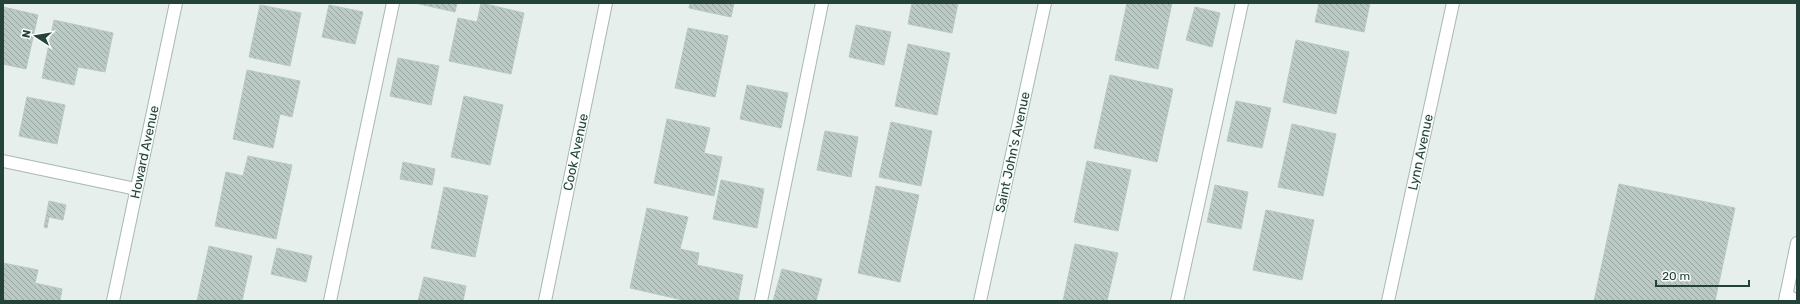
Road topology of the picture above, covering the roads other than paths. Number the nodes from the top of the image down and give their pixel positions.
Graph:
1 (176, 3) edge
2 (393, 3) edge
3 (606, 3) edge
4 (822, 3) edge
5 (1045, 3) edge
6 (1242, 3) edge
7 (1453, 3) edge
8 (3, 161) edge
9 (136, 189) junction
10 (1797, 243) edge
11 (1786, 298) edge
12 (113, 301) edge
13 (330, 301) edge
14 (545, 301) edge
15 (761, 301) edge
16 (980, 301) edge
17 (1177, 301) edge
18 (1388, 301) edge
19 (1797, 301) edge

1 - 9 street, Howard Avenue
2 - 13 street
3 - 14 street, Cook Avenue
4 - 15 street
5 - 16 street, Saint John's Avenue
6 - 17 street
7 - 18 street, Lynn Avenue
8 - 9 street
9 - 12 street, Howard Avenue
10 - 11 street
11 - 19 street

